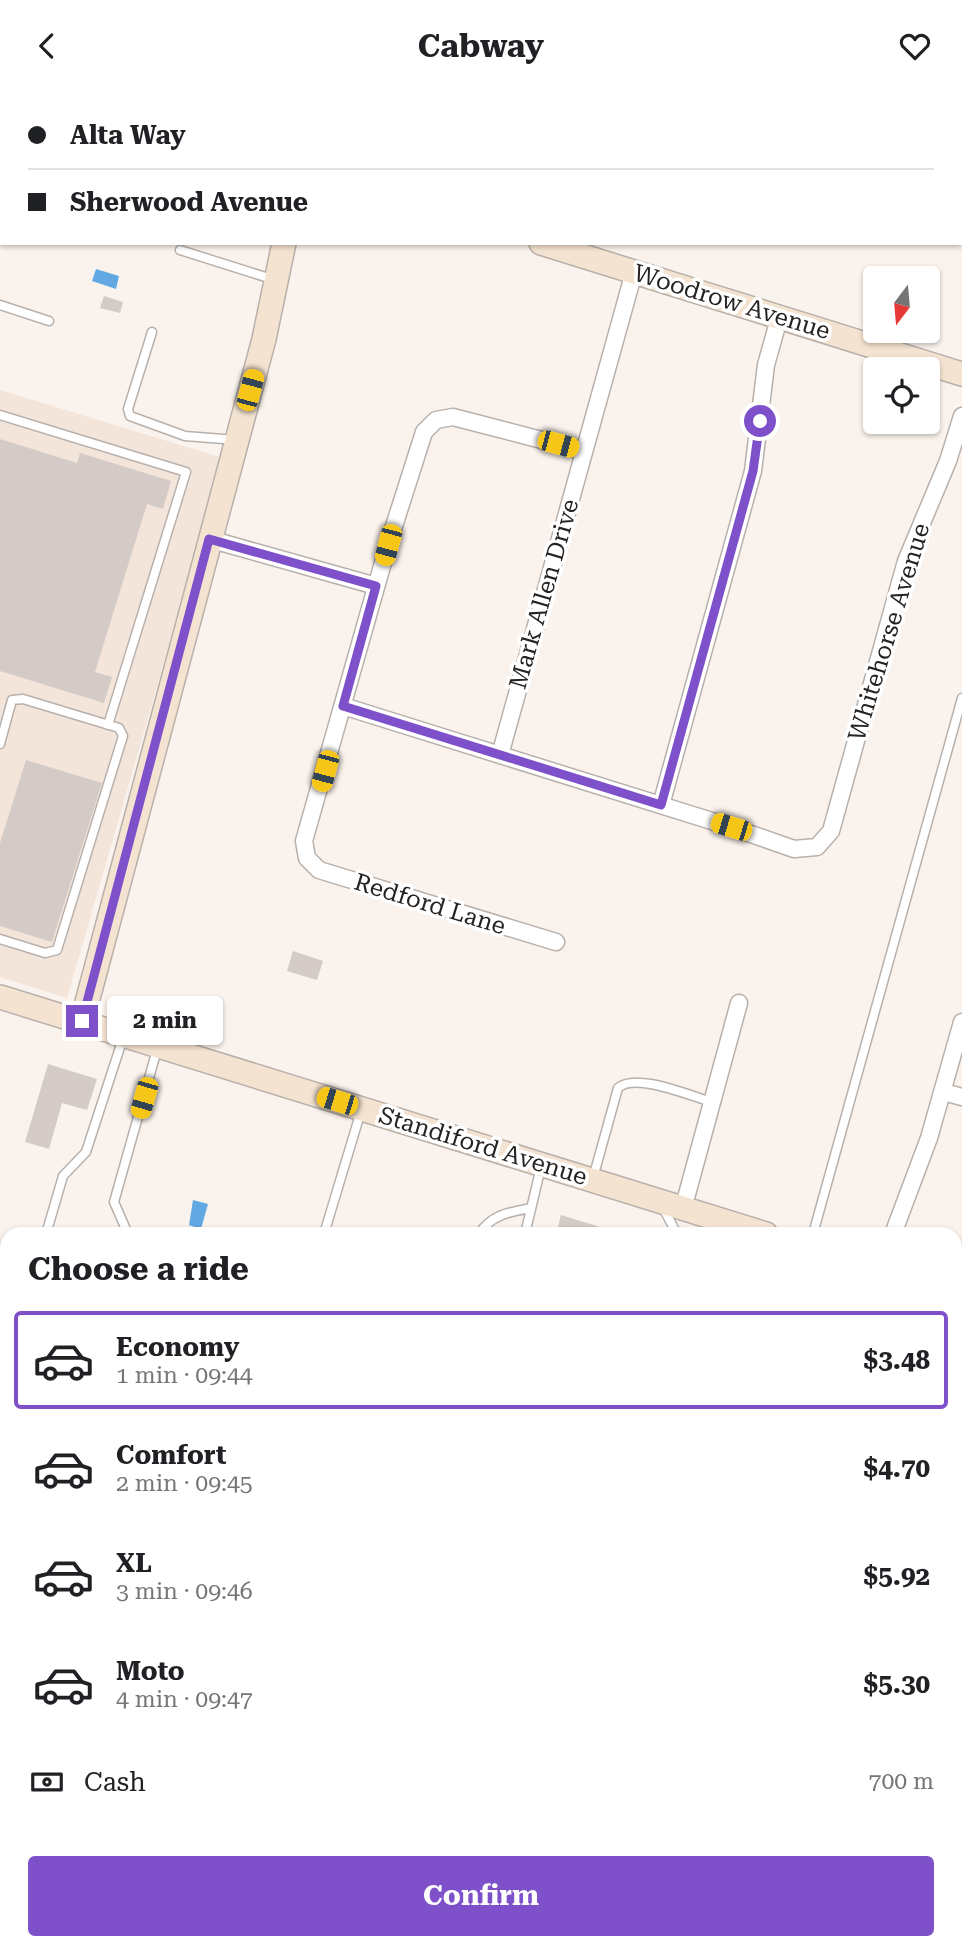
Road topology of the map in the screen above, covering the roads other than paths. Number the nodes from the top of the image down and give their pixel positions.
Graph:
1 (284, 245) edge
2 (547, 245) edge
3 (180, 250) dead end
4 (634, 272) junction
5 (275, 280) junction
6 (0, 305) edge
7 (780, 316) junction
8 (49, 321) dead end
9 (152, 332) dead end
10 (962, 374) edge
11 (0, 415) edge
12 (962, 416) edge
13 (236, 440) junction
14 (584, 451) junction
15 (209, 539) junction
16 (376, 586) junction
17 (962, 698) edge
18 (343, 706) junction
19 (108, 725) junction
20 (0, 744) edge
21 (500, 755) junction
22 (661, 805) junction
23 (0, 939) edge
24 (556, 942) dead end
25 (0, 997) edge
26 (739, 1003) dead end
27 (82, 1021) junction
28 (962, 1022) edge
29 (124, 1035) junction
30 (158, 1045) junction
31 (944, 1092) junction
32 (962, 1097) edge
33 (712, 1102) junction
34 (362, 1109) junction
35 (541, 1164) junction
36 (592, 1180) junction
37 (659, 1201) junction
38 (531, 1208) junction
39 (683, 1209) junction
40 (48, 1227) edge
41 (125, 1227) edge
42 (326, 1227) edge
43 (484, 1227) edge
44 (526, 1227) edge
45 (673, 1227) edge
46 (724, 1227) edge
47 (815, 1227) edge
48 (896, 1227) edge

1 - 5 street
2 - 4 street, Woodrow Avenue
3 - 5 lane
4 - 7 street, Woodrow Avenue
4 - 14 street, Mark Allen Drive
5 - 13 street
6 - 8 lane
7 - 10 street, Woodrow Avenue
7 - 22 street
9 - 13 lane
11 - 19 lane
12 - 22 street, Whitehorse Avenue
13 - 15 street
14 - 16 street
14 - 21 street, Mark Allen Drive
15 - 16 street
15 - 27 street
16 - 18 street
17 - 47 lane
18 - 21 street
18 - 24 street, Redford Lane
19 - 20 lane
19 - 23 lane
21 - 22 street
25 - 27 street, Standiford Avenue
26 - 33 street
27 - 29 street, Standiford Avenue
28 - 31 street
29 - 30 street, Standiford Avenue
29 - 40 lane
30 - 34 street, Standiford Avenue
30 - 41 lane
31 - 32 street
31 - 48 street
33 - 36 lane
33 - 39 street
34 - 35 street, Standiford Avenue
34 - 42 lane
35 - 36 street, Standiford Avenue
35 - 38 lane
36 - 37 street, Standiford Avenue
37 - 39 street, Standiford Avenue
37 - 45 lane
38 - 43 lane
38 - 44 lane
39 - 46 street, Standiford Avenue

